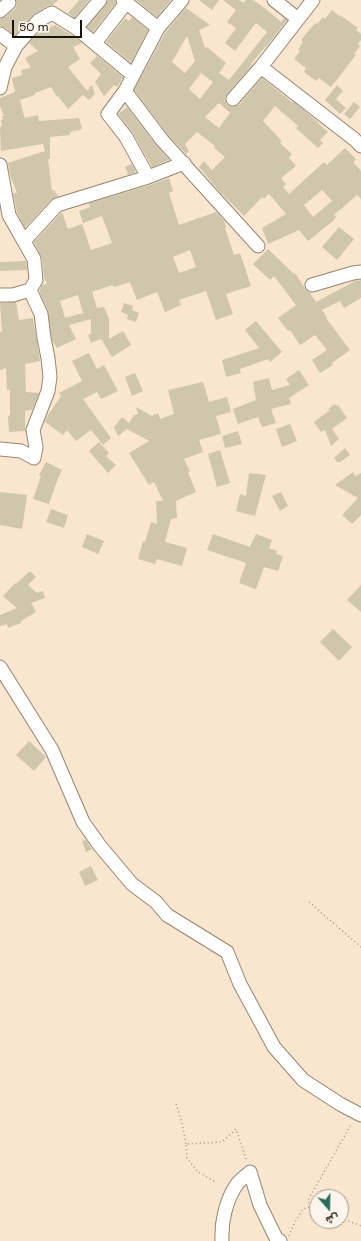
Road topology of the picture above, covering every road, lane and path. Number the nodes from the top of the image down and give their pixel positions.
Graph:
1 (100, 0) edge
2 (182, 0) edge
3 (274, 0) edge
4 (312, 0) edge
5 (125, 1) edge
6 (298, 19) junction
7 (76, 28) junction
8 (158, 28) junction
9 (0, 34) edge
10 (94, 43) junction
11 (16, 46) junction
12 (261, 67) junction
13 (133, 75) junction
14 (0, 88) edge
15 (125, 91) junction
16 (234, 99) dead end
17 (361, 146) edge
18 (184, 163) junction
19 (0, 165) edge
20 (148, 177) junction
21 (24, 240) junction
22 (258, 246) dead end
23 (361, 272) edge
24 (312, 285) dead end
25 (30, 290) junction
26 (0, 295) edge
27 (0, 449) edge
28 (0, 667) edge
29 (309, 902) dead end
30 (361, 947) edge
31 (176, 1104) dead end
32 (360, 1114) edge
33 (186, 1144) junction
34 (250, 1172) junction
35 (214, 1181) dead end
36 (315, 1189) edge
37 (309, 1207) edge
38 (349, 1221) edge
39 (361, 1226) edge
40 (222, 1241) edge
41 (280, 1241) edge
42 (287, 1241) edge

1 - 7 street
2 - 8 street
3 - 6 street
4 - 6 street
5 - 8 street
5 - 10 street
6 - 12 street
7 - 10 street
7 - 11 street
8 - 13 street
9 - 11 street
10 - 13 street
11 - 14 street
12 - 16 street
12 - 17 street
13 - 15 street
15 - 18 street
15 - 20 street
18 - 20 street
18 - 22 street
19 - 21 street
20 - 21 street
21 - 25 street
23 - 24 street
25 - 26 street
25 - 27 street
28 - 32 street
29 - 30 path
31 - 33 path
32 - 36 path
33 - 34 path
33 - 35 path
34 - 40 street
34 - 41 street
37 - 42 path
38 - 39 path

